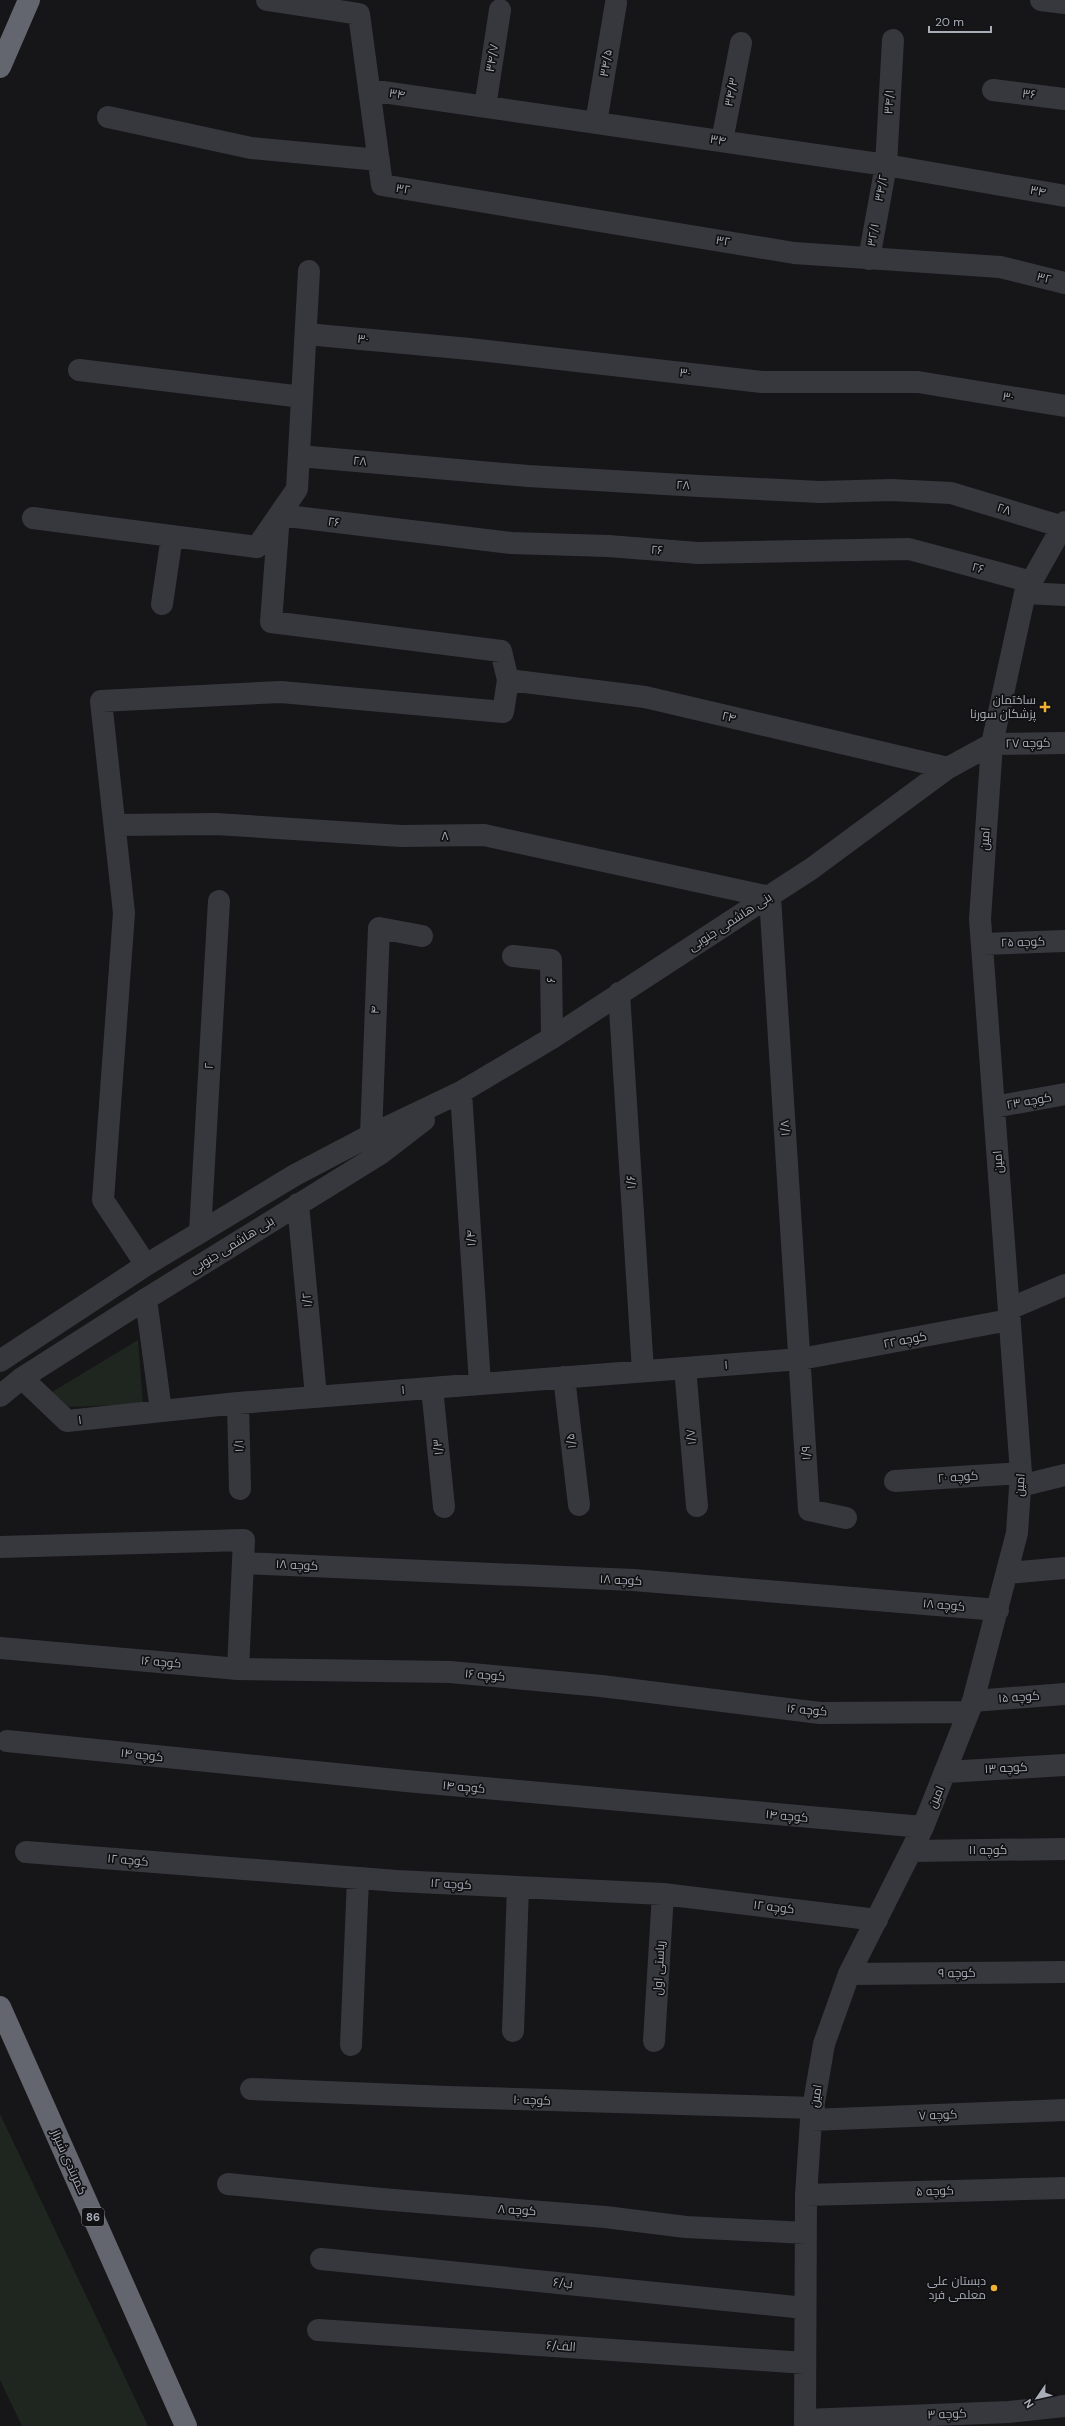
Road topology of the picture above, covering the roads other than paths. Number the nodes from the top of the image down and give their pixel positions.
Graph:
1 (29, 0) edge
2 (267, 0) edge
3 (1041, 0) edge
4 (616, 3) dead end
5 (1065, 3) edge
6 (332, 5) edge
7 (500, 10) dead end
8 (893, 40) dead end
9 (741, 43) dead end
10 (0, 67) edge
11 (369, 90) junction
12 (993, 90) dead end
13 (1065, 99) edge
14 (485, 107) junction
15 (108, 117) dead end
16 (596, 123) junction
17 (722, 141) junction
18 (379, 160) junction
19 (886, 164) junction
20 (1065, 196) edge
21 (877, 212) joint
22 (869, 259) junction
23 (309, 272) dead end
24 (1065, 283) edge
25 (306, 334) junction
26 (78, 370) dead end
27 (302, 397) junction
28 (1065, 406) edge
29 (298, 456) junction
30 (279, 515) junction
31 (33, 518) dead end
32 (1064, 524) edge
33 (172, 536) junction
34 (1028, 588) junction
35 (1065, 595) edge
36 (162, 604) dead end
37 (508, 680) junction
38 (1065, 743) edge
39 (992, 744) junction
40 (948, 768) junction
41 (115, 825) junction
42 (770, 897) junction
43 (219, 901) dead end
44 (422, 936) dead end
45 (1065, 941) edge
46 (982, 944) junction
47 (513, 956) dead end
48 (619, 993) junction
49 (552, 1038) junction
50 (461, 1092) junction
51 (1065, 1094) edge
52 (994, 1107) junction
53 (371, 1135) junction
54 (298, 1204) junction
55 (200, 1232) junction
56 (146, 1265) junction
57 (1065, 1285) edge
58 (146, 1299) junction
59 (1009, 1314) junction
60 (801, 1359) junction
61 (0, 1361) edge
62 (686, 1368) junction
63 (643, 1371) junction
64 (564, 1377) junction
65 (22, 1378) junction
66 (480, 1384) junction
67 (432, 1388) junction
68 (0, 1396) edge
69 (316, 1396) junction
70 (238, 1402) junction
71 (161, 1411) junction
72 (1065, 1475) edge
73 (1021, 1479) junction
74 (895, 1481) dead end
75 (240, 1489) dead end
76 (579, 1505) dead end
77 (444, 1506) dead end
78 (697, 1506) dead end
79 (846, 1518) dead end
80 (0, 1547) edge
81 (243, 1563) junction
82 (1065, 1568) edge
83 (1007, 1573) junction
84 (998, 1610) junction
85 (0, 1648) edge
86 (238, 1669) junction
87 (1065, 1694) edge
88 (970, 1706) junction
89 (7, 1741) dead end
90 (1065, 1765) edge
91 (946, 1772) junction
92 (923, 1827) junction
93 (1065, 1849) edge
94 (911, 1851) junction
95 (26, 1852) dead end
96 (358, 1879) junction
97 (518, 1887) junction
98 (663, 1894) junction
99 (877, 1920) junction
100 (1065, 1972) edge
101 (849, 1974) junction
102 (0, 2007) edge
103 (512, 2031) dead end
104 (654, 2041) dead end
105 (351, 2045) dead end
106 (251, 2089) dead end
107 (1065, 2110) edge
108 (812, 2114) junction
109 (228, 2184) dead end
110 (1065, 2188) edge
111 (806, 2195) junction
112 (806, 2233) junction
113 (321, 2259) dead end
114 (805, 2308) junction
115 (318, 2330) dead end
116 (805, 2363) junction
117 (1065, 2406) edge
118 (805, 2423) edge
119 (186, 2426) edge

1 - 10 highway
2 - 6 street
3 - 5 street
4 - 16 street, ۳۴/۵
6 - 11 street
7 - 14 street, ۳۴/۷
8 - 19 street, ۳۴/۱
9 - 17 street, ۳۴/۳
11 - 14 street, ۳۴
11 - 18 street
12 - 13 street, ۳۶
14 - 16 street, ۳۴
15 - 18 street
16 - 17 street, ۳۴
17 - 19 street, ۳۴
18 - 22 street, ۳۲
19 - 20 street, ۳۴
19 - 21 street, ۳۴/۲
21 - 22 street, ۳۲/۱
22 - 24 street, ۳۲
23 - 25 street
25 - 27 street
25 - 28 street, ۳۰
26 - 27 street
27 - 29 street
29 - 30 street
29 - 32 street, ۲۸
30 - 33 street
30 - 34 street, ۲۶
30 - 37 street
31 - 33 street
32 - 34 street, امین
33 - 36 street
34 - 35 street, ۲۶
34 - 39 street, امین
37 - 40 street, ۲۴
37 - 41 street
38 - 39 street, کوچه ۲۷
39 - 40 street, بنی هاشمی جنوبی
39 - 46 street, امین
40 - 42 street, بنی هاشمی جنوبی
41 - 42 street, ۸
41 - 56 street
42 - 48 street, بنی هاشمی جنوبی
42 - 60 street, ۱/۸
43 - 55 street, ۲
44 - 53 street, ۴
45 - 46 street, کوچه ۲۵
46 - 52 street, امین
47 - 49 street, ۶
48 - 49 street, بنی هاشمی جنوبی
48 - 63 street, ۱/۶
49 - 50 street, بنی هاشمی جنوبی
50 - 53 street, بنی هاشمی جنوبی
50 - 54 street, بنی هاشمی جنوبی
50 - 66 street, ۱/۴
51 - 52 street, کوچه ۲۳
52 - 59 street, امین
53 - 55 street, بنی هاشمی جنوبی
54 - 58 street, بنی هاشمی جنوبی
54 - 69 street, ۱/۲
55 - 56 street, بنی هاشمی جنوبی
56 - 61 street, بنی هاشمی جنوبی
57 - 59 street, کوچه ۲۲
58 - 65 street, بنی هاشمی جنوبی
58 - 71 street
59 - 60 street, کوچه ۲۲
59 - 73 street, امین
60 - 62 street, ۱
60 - 79 street, ۱/۹
62 - 63 street, ۱
62 - 78 street, ۱/۷
63 - 64 street, ۱
64 - 66 street, ۱
64 - 76 street, ۱/۵
65 - 68 street, بنی هاشمی جنوبی
65 - 71 street, ۱
66 - 67 street, ۱
67 - 69 street, ۱
67 - 77 street, ۱/۳
69 - 70 street, ۱
70 - 71 street, ۱
70 - 75 street, ۱/۱
72 - 73 street, کوچه ۲۰
73 - 74 street, کوچه ۲۰
73 - 83 street, امین
80 - 81 street
81 - 84 street, کوچه ۱۸
81 - 86 street
82 - 83 street
83 - 84 street, امین
84 - 88 street, امین
85 - 86 street, کوچه ۱۶
86 - 88 street, کوچه ۱۶
87 - 88 street, کوچه ۱۵
88 - 91 street, امین
89 - 92 street, کوچه ۱۴
90 - 91 street, کوچه ۱۳
91 - 92 street, امین
92 - 94 street, امین
93 - 94 street, کوچه ۱۱
94 - 99 street, امین
95 - 96 street, کوچه ۱۲
96 - 97 street, کوچه ۱۲
96 - 105 street
97 - 98 street, کوچه ۱۲
97 - 103 street
98 - 99 street, کوچه ۱۲
98 - 104 street, ریاستی اول
99 - 101 street, امین
100 - 101 street, کوچه ۹
101 - 108 street, امین
102 - 119 highway, کمربندی شیراز / 86
106 - 108 street, کوچه ۱۰
107 - 108 street, کوچه ۷
108 - 111 street, امین
109 - 112 street, کوچه ۸
110 - 111 street, کوچه ۵
111 - 112 street, امین
112 - 114 street, امین
113 - 114 street, ب/۶
114 - 116 street, امین
115 - 116 street, ۶/الف
116 - 118 street, امین
117 - 118 street, کوچه ۳

